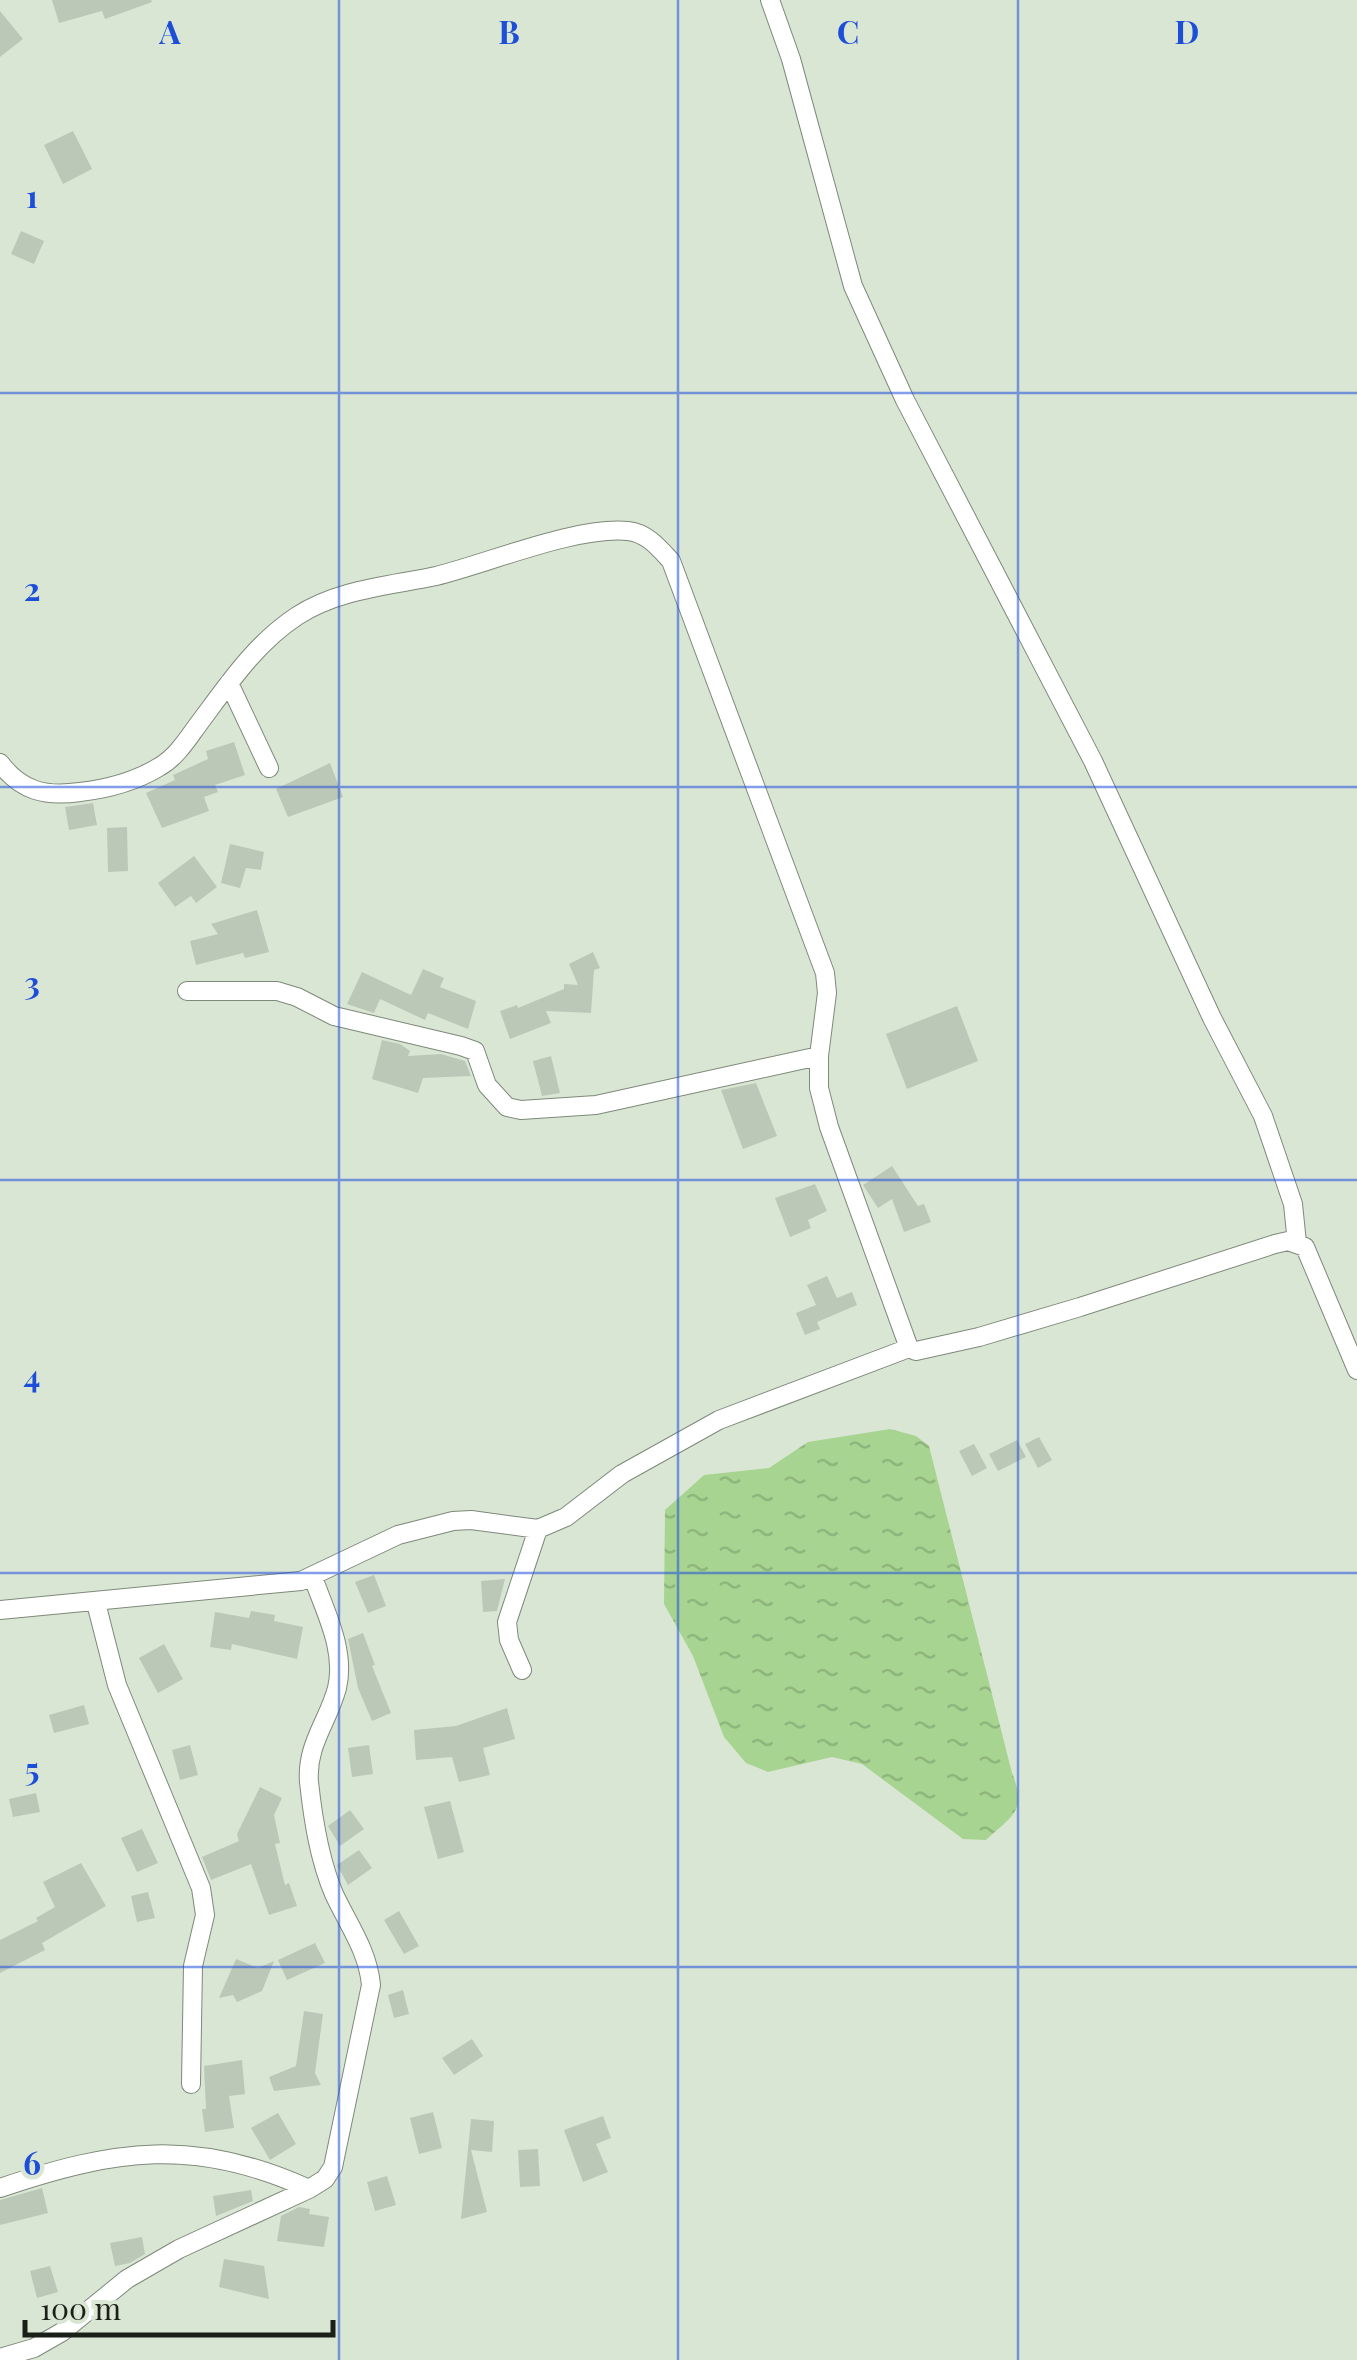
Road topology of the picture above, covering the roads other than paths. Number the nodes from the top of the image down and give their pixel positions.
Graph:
1 (770, 0) edge
2 (229, 683) junction
3 (0, 762) edge
4 (268, 768) dead end
5 (187, 991) dead end
6 (818, 1056) junction
7 (1297, 1243) junction
8 (909, 1348) junction
9 (1357, 1370) edge
10 (538, 1529) junction
11 (313, 1577) junction
12 (96, 1602) junction
13 (0, 1610) edge
14 (522, 1670) dead end
15 (192, 2084) dead end
16 (0, 2188) edge
17 (309, 2189) junction
18 (0, 2358) edge

1 - 7 street
2 - 3 street
2 - 4 street
2 - 6 street
5 - 6 street
6 - 8 street
7 - 8 street
7 - 9 street
8 - 10 street
10 - 11 street
10 - 14 street
11 - 12 street
11 - 17 street
12 - 13 street
12 - 15 street
16 - 17 street
17 - 18 street

